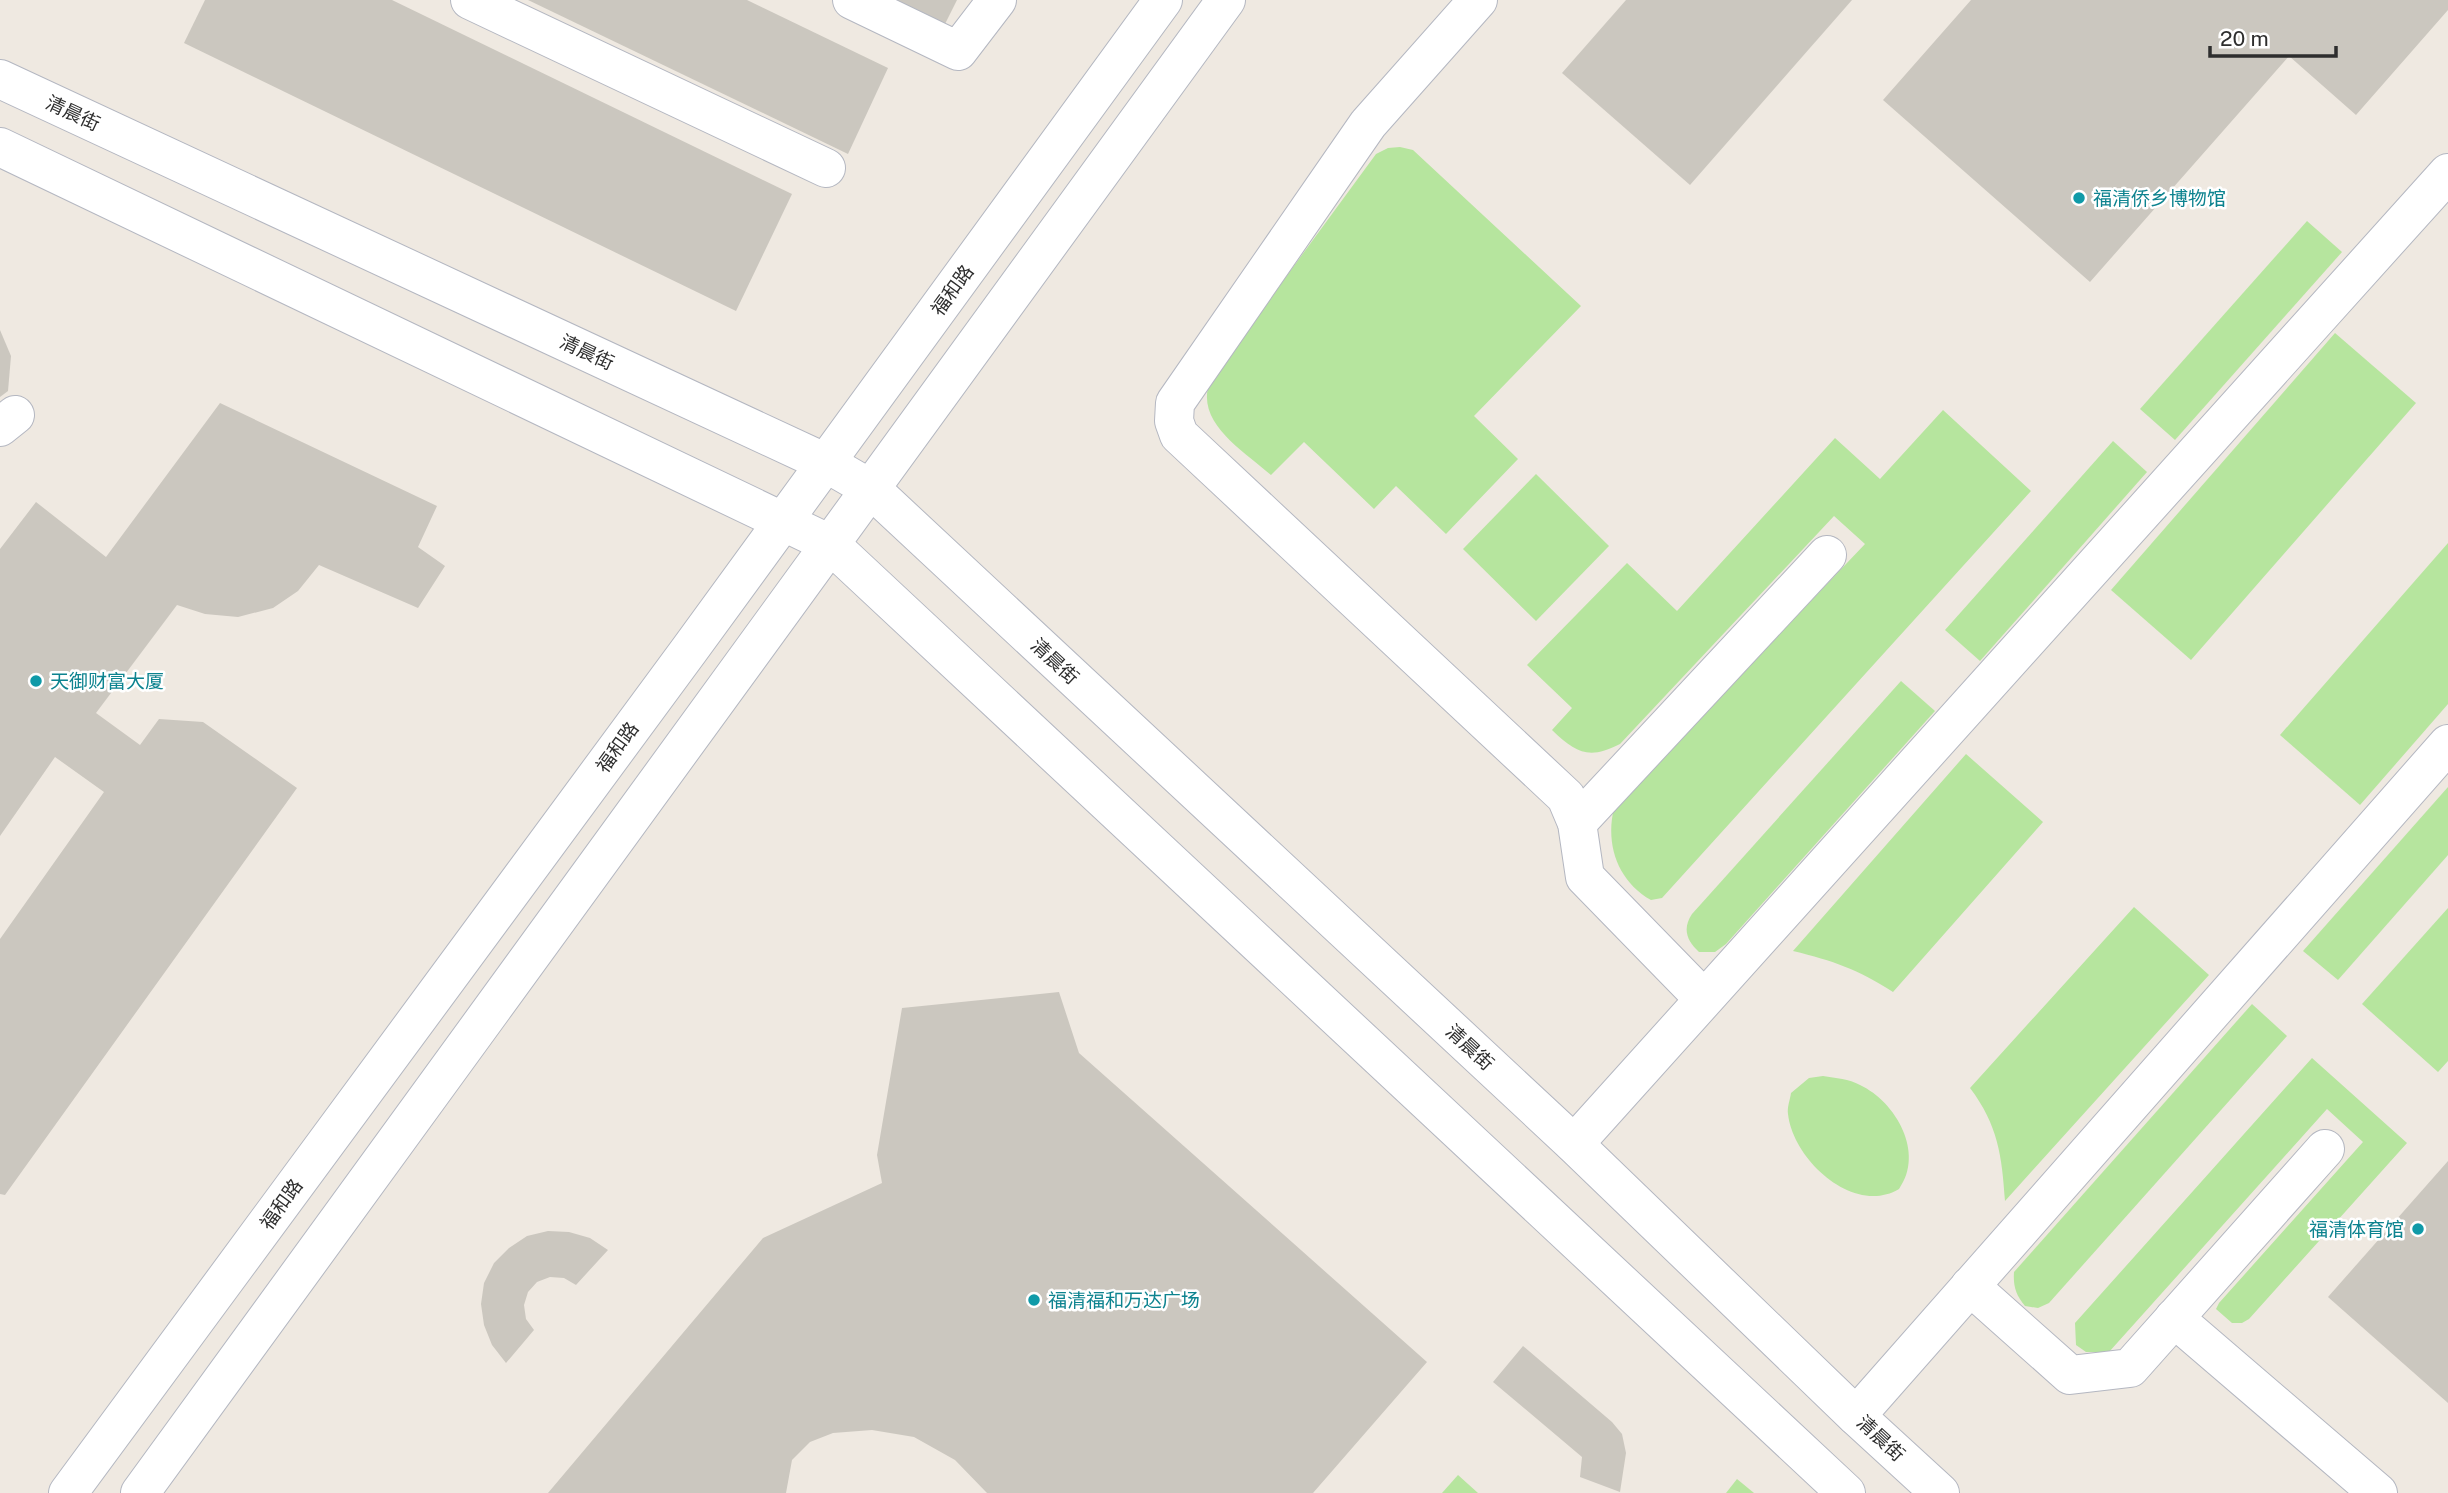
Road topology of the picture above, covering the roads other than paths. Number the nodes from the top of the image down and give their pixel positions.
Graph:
1 (470, 0) edge
2 (852, 0) edge
3 (996, 0) edge
4 (1163, 0) edge
5 (1226, 0) edge
6 (1478, 0) edge
7 (0, 79) edge
8 (0, 147) edge
9 (826, 168) dead end
10 (2448, 173) edge
11 (826, 463) junction
12 (871, 489) junction
13 (783, 521) junction
14 (830, 544) junction
15 (1827, 555) dead end
16 (2448, 744) edge
17 (1577, 824) junction
18 (1703, 998) junction
19 (1574, 1144) junction
20 (2325, 1149) dead end
21 (1970, 1286) junction
22 (2174, 1318) junction
23 (1856, 1416) junction
24 (68, 1493) edge
25 (140, 1493) edge
26 (1846, 1493) edge
27 (1940, 1493) edge
28 (2378, 1493) edge

1 - 9 street
2 - 3 street
4 - 11 street, 福和路
5 - 12 street
6 - 17 street
7 - 11 street, 清晨街
8 - 13 street
10 - 18 street
11 - 12 street, 清晨街
11 - 13 street, 福和路
12 - 14 street
12 - 19 street, 清晨街
13 - 14 street
13 - 24 street, 福和路
14 - 25 street
14 - 26 street
15 - 17 street
16 - 21 street
17 - 18 street
18 - 19 street
19 - 23 street, 清晨街
20 - 22 street
21 - 22 street
21 - 23 street
22 - 28 street
23 - 27 street, 清晨街

